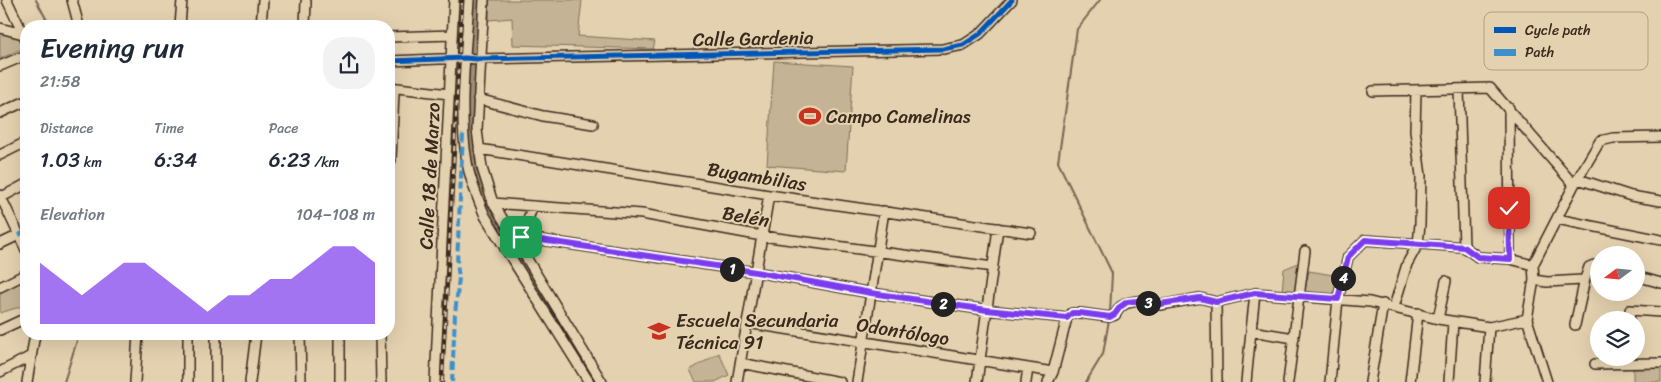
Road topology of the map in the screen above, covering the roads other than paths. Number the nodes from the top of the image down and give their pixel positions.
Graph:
1 (7, 0) edge
2 (72, 0) edge
3 (182, 0) edge
4 (264, 0) edge
5 (454, 0) edge
6 (469, 0) edge
7 (484, 0) edge
8 (1012, 0) edge
9 (306, 2) dead end
10 (77, 20) edge
11 (180, 20) edge
12 (261, 20) edge
13 (304, 20) edge
14 (20, 27) edge
15 (0, 28) edge
16 (20, 35) edge
17 (452, 35) junction
18 (395, 37) edge
19 (20, 58) edge
20 (466, 58) junction
21 (451, 59) junction
22 (479, 59) junction
23 (395, 62) edge
24 (0, 66) edge
25 (395, 88) edge
26 (1459, 89) junction
27 (1416, 90) junction
28 (1373, 91) dead end
29 (449, 94) junction
30 (478, 99) junction
31 (20, 104) edge
32 (1509, 108) junction
33 (0, 113) edge
34 (593, 124) dead end
35 (1661, 137) edge
36 (20, 145) edge
37 (479, 149) junction
38 (0, 155) edge
39 (1576, 182) junction
40 (20, 187) edge
41 (769, 194) junction
42 (0, 197) edge
43 (1661, 201) edge
44 (493, 203) junction
45 (533, 206) junction
46 (884, 211) junction
47 (1557, 219) junction
48 (998, 228) junction
49 (1031, 233) dead end
50 (19, 235) joint
51 (762, 236) junction
52 (1661, 240) edge
53 (512, 243) junction
54 (0, 244) edge
55 (1418, 244) junction
56 (1464, 247) junction
57 (1305, 250) dead end
58 (878, 251) junction
59 (1510, 259) junction
60 (1533, 264) junction
61 (993, 267) junction
62 (1590, 267) edge
63 (756, 272) junction
64 (20, 277) edge
65 (1645, 279) edge
66 (1534, 280) junction
67 (1585, 280) junction
68 (1446, 281) dead end
69 (1661, 283) edge
70 (0, 287) edge
71 (871, 293) junction
72 (1255, 293) junction
73 (1300, 296) junction
74 (1338, 299) junction
75 (1216, 302) junction
76 (1383, 304) junction
77 (1394, 306) junction
78 (987, 310) junction
79 (1630, 311) edge
80 (1661, 312) edge
81 (1418, 313) junction
82 (1067, 318) junction
83 (1438, 319) junction
84 (1527, 319) junction
85 (20, 321) edge
86 (1453, 322) junction
87 (747, 324) junction
88 (1575, 325) dead end
89 (1489, 327) junction
90 (0, 330) edge
91 (1251, 331) junction
92 (1294, 338) junction
93 (34, 340) edge
94 (138, 340) edge
95 (188, 340) edge
96 (216, 340) edge
97 (255, 340) edge
98 (300, 340) edge
99 (340, 340) edge
100 (380, 340) edge
101 (863, 342) junction
102 (31, 356) junction
103 (580, 357) junction
104 (980, 359) junction
105 (1645, 362) edge
106 (740, 363) junction
107 (1661, 363) edge
108 (1028, 368) junction
109 (0, 372) edge
110 (1053, 372) junction
111 (26, 382) edge
112 (135, 382) edge
113 (188, 382) edge
114 (216, 382) edge
115 (250, 382) edge
116 (301, 382) edge
117 (340, 382) edge
118 (381, 382) edge
119 (435, 382) edge
120 (589, 382) edge
121 (602, 382) edge
122 (736, 382) edge
123 (840, 382) edge
124 (857, 382) edge
125 (977, 382) edge
126 (1026, 382) edge
127 (1048, 382) edge
128 (1217, 382) edge
129 (1246, 382) edge
130 (1288, 382) edge
131 (1330, 382) edge
132 (1370, 382) edge
133 (1410, 382) edge
134 (1449, 382) edge
135 (1485, 382) edge
136 (1547, 382) edge

1 - 14 street
2 - 10 street
3 - 11 street
4 - 12 street
5 - 17 street, Calle 18 de Marzo
6 - 20 street
7 - 22 street
8 - 22 street, Calle Gardenia
9 - 13 street
15 - 16 street
17 - 18 street
17 - 21 street, Calle 18 de Marzo
19 - 24 street
20 - 21 street, Calle Gardenia
20 - 22 street, Calle Gardenia
20 - 53 street
21 - 23 street, Calle Gardenia
21 - 29 street, Calle 18 de Marzo
22 - 30 street
25 - 29 street
26 - 27 street
26 - 32 street
26 - 56 street
27 - 28 street
27 - 55 street
29 - 119 street, Calle 18 de Marzo
30 - 34 street
30 - 37 street
31 - 33 street
32 - 39 street
32 - 59 street
35 - 39 street
36 - 38 street
37 - 41 street, Bugambilias
37 - 44 street
39 - 43 street
39 - 47 street
40 - 42 street
41 - 46 street, Bugambilias
41 - 51 street
42 - 50 street
44 - 45 street, Belén
44 - 53 street
45 - 51 street, Belén
45 - 53 street
46 - 48 street, Bugambilias
46 - 58 street
47 - 52 street
47 - 60 street
48 - 49 street, Bugambilias
48 - 61 street
50 - 54 street
51 - 58 street, Belén
51 - 63 street
53 - 63 street
53 - 103 street
53 - 103 street
55 - 56 street
55 - 74 street
55 - 77 street
56 - 59 street
57 - 73 street
58 - 61 street, Belén
58 - 71 street
59 - 60 street
60 - 66 street
61 - 78 street
62 - 67 street
63 - 71 street
63 - 87 street
64 - 70 street
65 - 69 street
66 - 67 street
66 - 84 street
67 - 88 street
68 - 83 street
71 - 78 street
71 - 101 street
72 - 73 street
72 - 75 street
72 - 91 street
73 - 74 street
73 - 92 street
74 - 76 street
74 - 131 street
75 - 82 street
75 - 128 street
76 - 77 street
76 - 132 street
77 - 81 street
78 - 82 street
78 - 104 street
79 - 80 street
81 - 83 street
81 - 133 street
82 - 110 street
83 - 86 street
84 - 89 street
84 - 136 street
85 - 90 street
86 - 89 street
86 - 134 street
87 - 101 street, Odontólogo
87 - 106 street
89 - 135 street
91 - 92 street
91 - 129 street
92 - 130 street
93 - 102 street
94 - 112 street
95 - 113 street
96 - 114 street
97 - 115 street
98 - 116 street
99 - 117 street
100 - 118 street
101 - 104 street, Odontólogo
101 - 124 street
102 - 109 street
102 - 111 street
103 - 120 street
103 - 121 street
104 - 108 street, Odontólogo
104 - 125 street
105 - 107 street
106 - 122 street
106 - 123 street
108 - 110 street, Odontólogo
108 - 126 street
110 - 127 street

